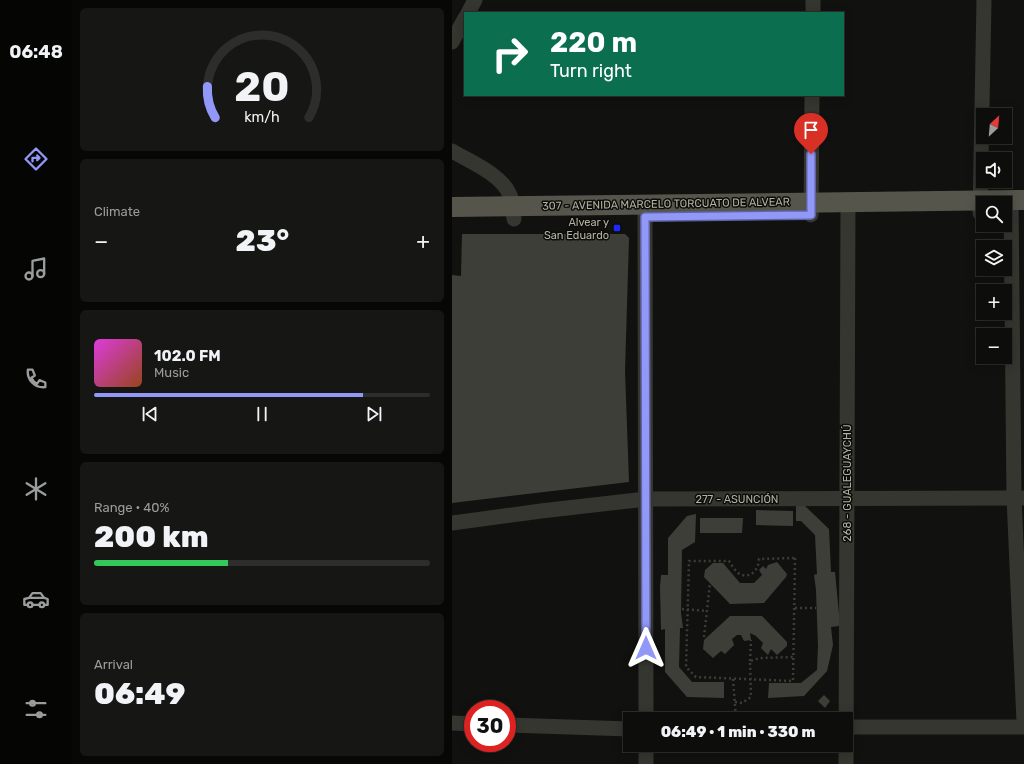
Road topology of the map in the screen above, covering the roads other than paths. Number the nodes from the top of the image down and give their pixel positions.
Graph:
1 (475, 0) edge
2 (813, 0) edge
3 (984, 0) edge
4 (469, 12) edge
5 (813, 12) edge
6 (464, 20) edge
7 (452, 42) edge
8 (812, 96) edge
9 (452, 151) edge
10 (981, 196) edge
11 (452, 207) edge
12 (811, 208) junction
13 (848, 208) junction
14 (1015, 208) edge
15 (976, 209) edge
16 (645, 211) junction
17 (513, 213) junction
18 (452, 220) edge
19 (1019, 498) edge
20 (646, 499) junction
21 (847, 499) junction
22 (452, 523) edge
23 (646, 712) edge
24 (846, 712) edge
25 (1024, 722) edge
26 (452, 723) edge
27 (464, 724) edge
28 (516, 725) edge
29 (853, 727) edge
30 (1024, 727) edge
31 (623, 729) edge
32 (646, 752) edge
33 (846, 752) edge
34 (646, 764) edge
35 (846, 764) edge

1 - 4 street
2 - 5 street
3 - 10 street
6 - 7 street
8 - 12 street
9 - 17 street
11 - 17 main road, 307 - AVENIDA MARCELO TORCUATO DE ALVEAR
12 - 13 main road, 307 - AVENIDA MARCELO TORCUATO DE ALVEAR
12 - 16 main road, 307 - AVENIDA MARCELO TORCUATO DE ALVEAR
13 - 15 main road, 307 - AVENIDA MARCELO TORCUATO DE ALVEAR
13 - 21 street, 268 - GUALEGUAYCHÚ
14 - 19 street
16 - 17 main road, 307 - AVENIDA MARCELO TORCUATO DE ALVEAR
16 - 20 street
17 - 18 main road, 307 - AVENIDA MARCELO TORCUATO DE ALVEAR
19 - 21 street, 277 - ASUNCIÓN
19 - 25 street
20 - 21 street, 277 - ASUNCIÓN
20 - 22 street, 277 - ASUNCIÓN
20 - 23 street
21 - 24 street, 268 - GUALEGUAYCHÚ
26 - 27 street
28 - 31 street
29 - 30 street
32 - 34 street
33 - 35 street, 268 - GUALEGUAYCHÚ

